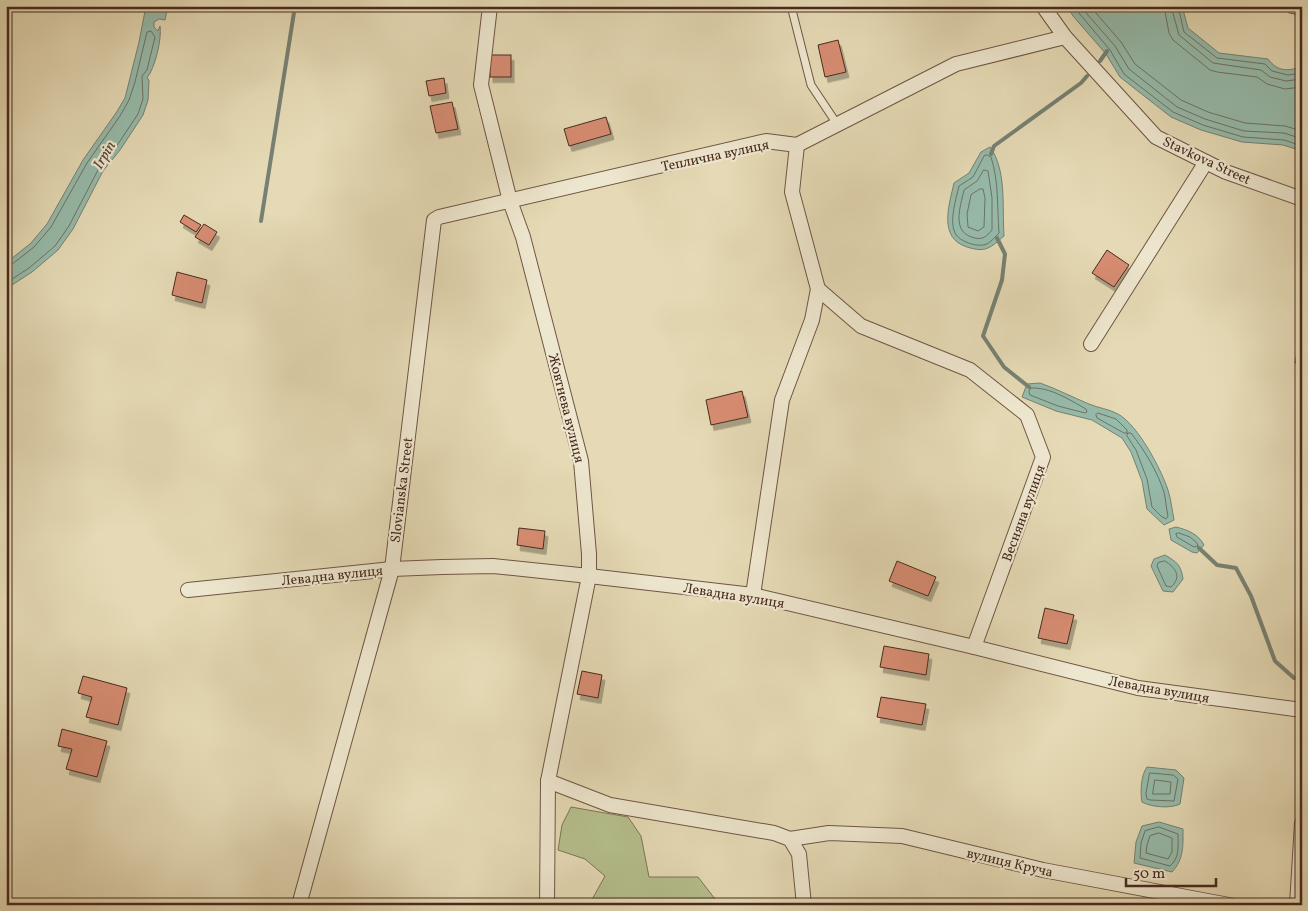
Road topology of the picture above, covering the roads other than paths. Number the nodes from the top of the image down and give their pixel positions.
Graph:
1 (490, 6) edge
2 (791, 6) edge
3 (1043, 6) edge
4 (1292, 6) edge
5 (1302, 7) edge
6 (1065, 37) junction
7 (837, 124) junction
8 (797, 145) junction
9 (1206, 162) junction
10 (1302, 199) edge
11 (510, 200) junction
12 (438, 217) joint
13 (818, 289) junction
14 (1091, 344) dead end
15 (392, 569) junction
16 (588, 576) junction
17 (188, 590) dead end
18 (753, 595) junction
19 (974, 647) junction
20 (1302, 710) edge
21 (548, 781) junction
22 (1302, 822) edge
23 (790, 839) junction
24 (299, 905) edge
25 (547, 905) edge
26 (804, 905) edge
27 (1230, 905) edge
28 (1297, 905) edge

1 - 11 street, Жовтнева вулиця
2 - 7 lane
3 - 6 street, Stavkova Street
4 - 5 street
6 - 7 street
6 - 9 street, Stavkova Street
7 - 8 street
8 - 11 street, Теплична вулиця
8 - 13 street
9 - 10 street, Stavkova Street
9 - 14 street
11 - 12 street, Теплична вулиця
11 - 16 street, Жовтнева вулиця
12 - 15 street, Slovianska Street
13 - 18 street
13 - 19 street, Весняна вулиця
15 - 16 street, Левадна вулиця
15 - 17 street, Левадна вулиця
15 - 24 street, Slovianska Street
16 - 18 street, Левадна вулиця
16 - 21 street, Жовтнева вулиця
18 - 19 street, Левадна вулиця
19 - 20 street, Левадна вулиця
21 - 23 street, вулиця Круча
21 - 25 street, Жовтнева вулиця
22 - 28 street
23 - 26 street
23 - 27 street, вулиця Круча

